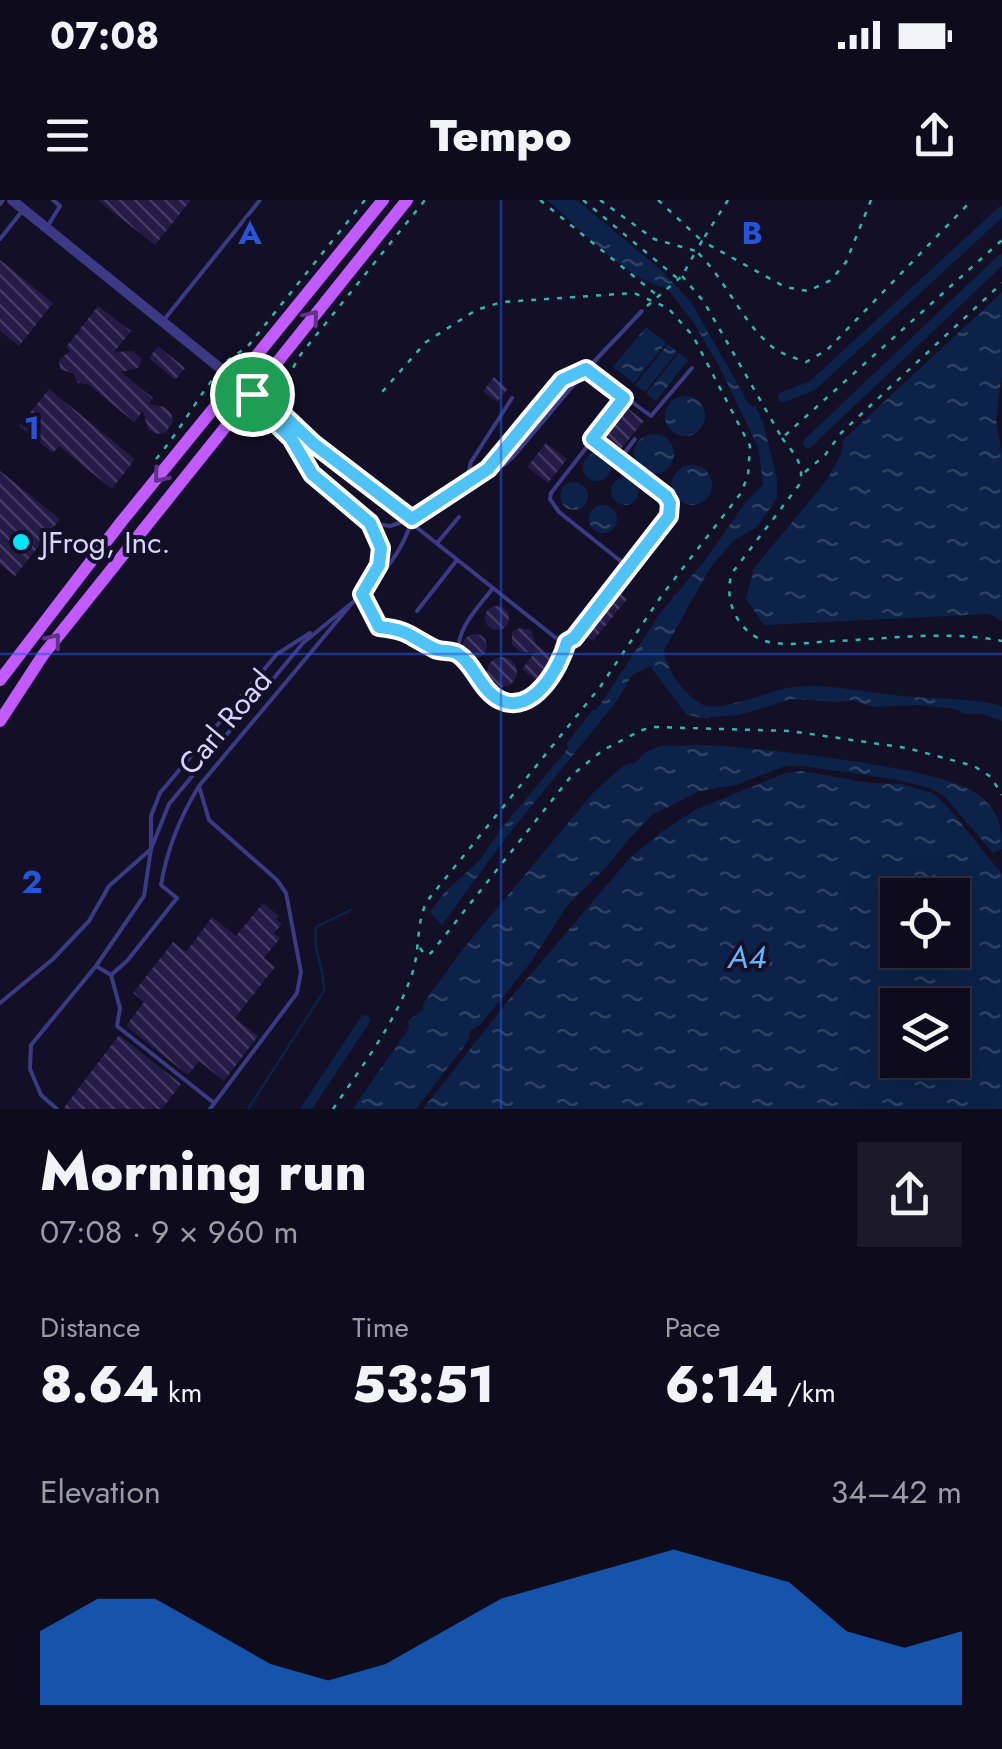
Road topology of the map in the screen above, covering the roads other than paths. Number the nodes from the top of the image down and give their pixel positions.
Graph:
1 (12, 200) edge
2 (53, 200) edge
3 (260, 200) edge
4 (407, 200) edge
5 (372, 202) edge
6 (24, 210) junction
7 (46, 228) junction
8 (0, 238) edge
9 (642, 311) dead end
10 (162, 322) junction
11 (692, 368) dead end
12 (586, 369) junction
13 (237, 381) junction
14 (252, 394) junction
15 (512, 398) dead end
16 (624, 398) junction
17 (635, 438) dead end
18 (592, 439) junction
19 (619, 460) junction
20 (488, 469) junction
21 (464, 484) junction
22 (459, 517) dead end
23 (411, 521) junction
24 (370, 523) junction
25 (436, 543) junction
26 (457, 560) junction
27 (629, 568) junction
28 (493, 588) junction
29 (368, 590) junction
30 (362, 594) junction
31 (352, 602) junction
32 (417, 611) dead end
33 (319, 628) junction
34 (567, 642) junction
35 (458, 654) junction
36 (0, 680) edge
37 (0, 720) edge
38 (199, 786) junction
39 (151, 849) junction
40 (96, 966) junction
41 (110, 974) junction
42 (0, 1003) edge
43 (212, 1106) edge
44 (57, 1109) edge

1 - 6 street
2 - 7 lane
3 - 10 lane
14 -> 4 main road
5 - 13 main road
6 - 7 street
6 - 8 lane
7 - 10 street
9 - 12 lane, Carl Road
10 - 13 street
11 - 16 lane
12 - 16 lane
12 - 20 lane, Carl Road
12 - 20 lane, Carl Road
13 - 14 street
13 -> 36 main road
14 - 23 lane
14 - 24 lane
37 -> 14 main road
15 - 21 lane
16 - 18 lane
17 - 19 lane
18 - 19 lane
18 - 27 lane
19 - 27 lane
20 - 21 lane, Carl Road
21 - 23 lane, Carl Road
22 - 25 lane
23 - 24 lane
23 - 25 lane
23 - 29 lane, Carl Road
24 - 29 lane
25 - 26 lane
26 - 28 lane
26 - 32 lane
27 - 34 lane
28 - 34 lane
28 - 35 lane
29 - 30 lane, Carl Road
30 - 31 lane, Carl Road
30 - 35 lane
31 - 33 lane, Carl Road
31 - 38 lane, Carl Road
33 - 39 lane, Carl Road
33 - 39 lane, Carl Road
34 - 35 lane
38 - 41 lane, Carl Road
38 - 43 lane
39 - 40 lane, Carl Road
39 - 42 lane
40 - 41 lane
40 - 44 lane, Carl Road
41 - 43 lane

